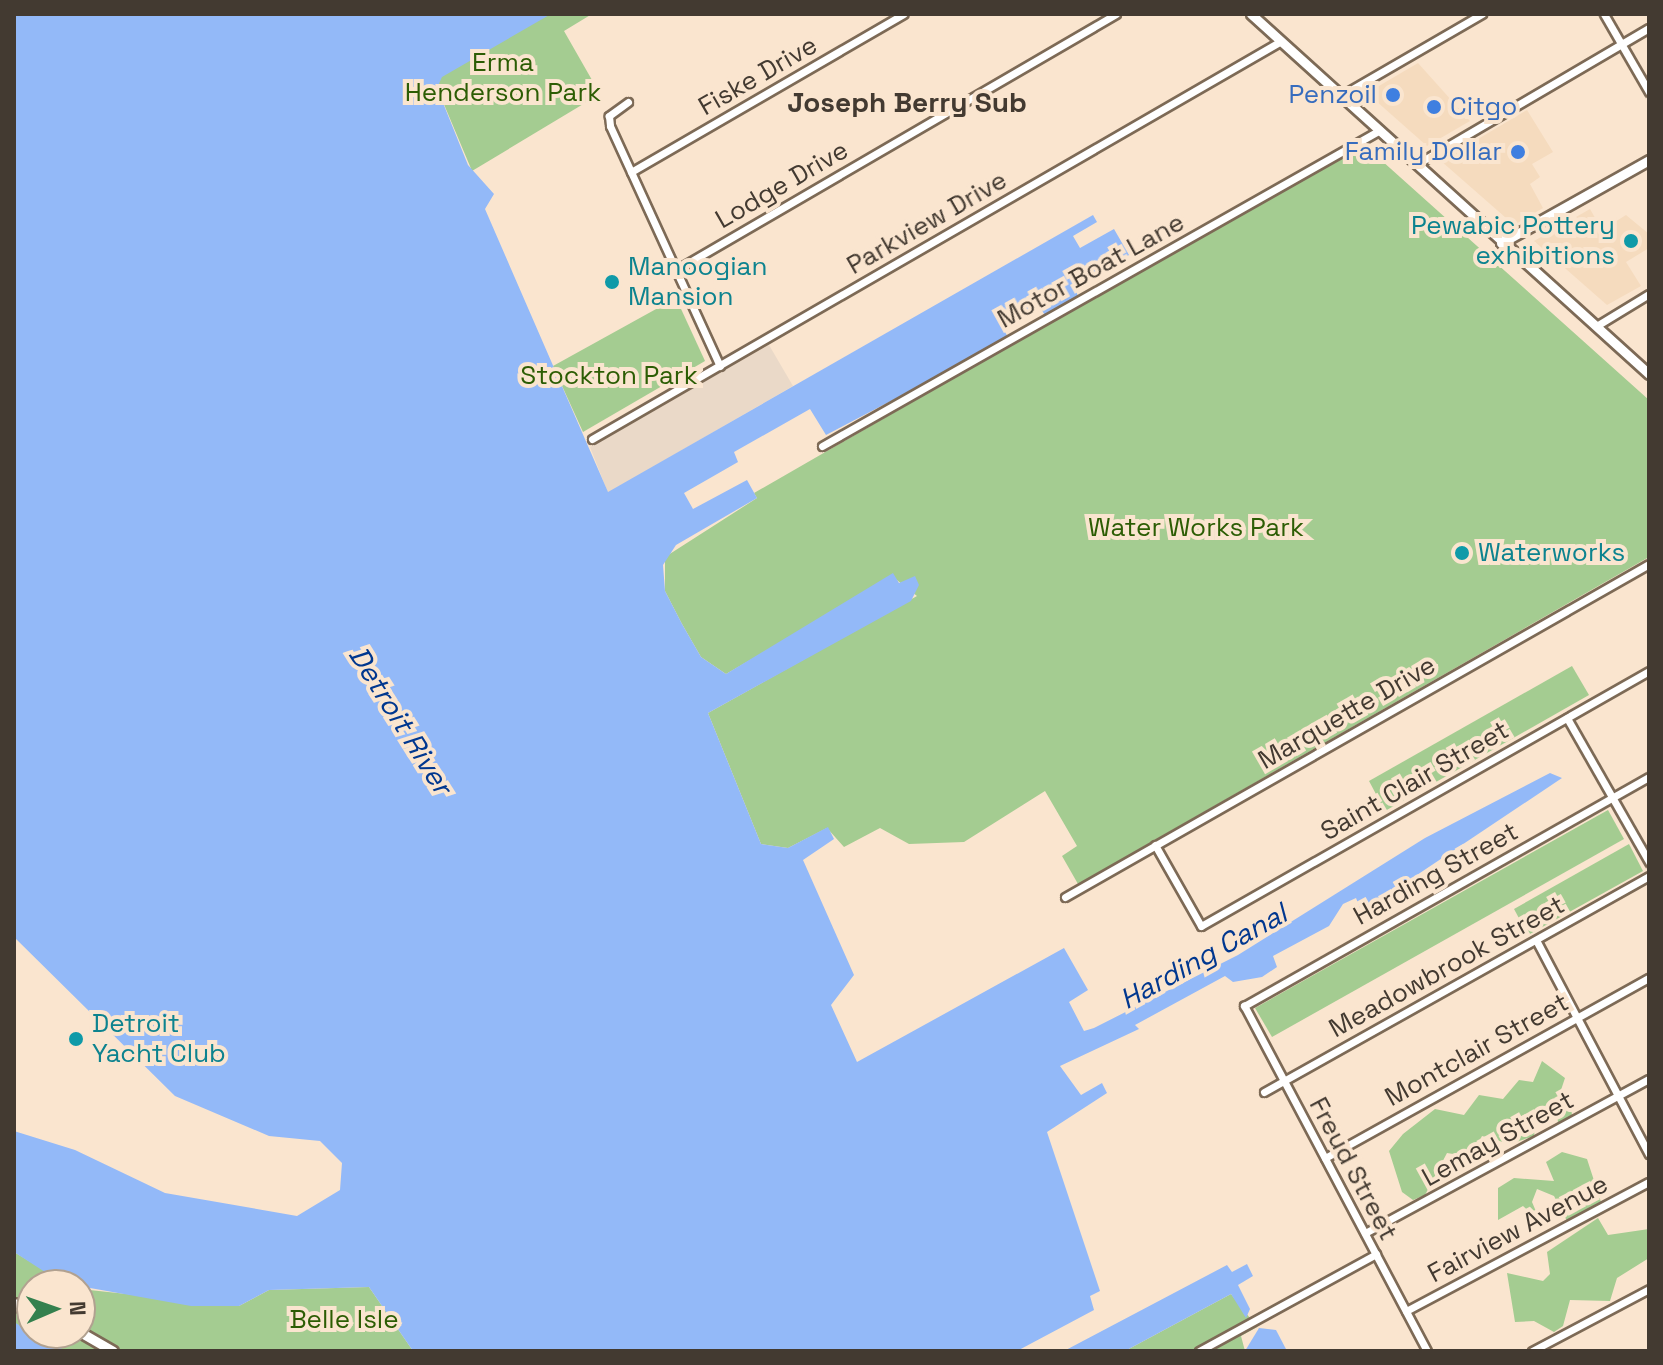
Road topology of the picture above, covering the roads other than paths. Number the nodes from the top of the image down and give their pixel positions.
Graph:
1 (904, 14) edge
2 (1116, 14) edge
3 (1251, 14) edge
4 (1482, 14) edge
5 (1604, 14) edge
6 (1649, 28) edge
7 (1281, 41) junction
8 (1622, 44) junction
9 (1649, 92) edge
10 (1342, 95) junction
11 (628, 102) dead end
12 (1380, 130) junction
13 (1649, 160) edge
14 (1417, 164) junction
15 (631, 172) junction
16 (1501, 243) junction
17 (676, 270) junction
18 (1649, 294) edge
19 (1598, 325) junction
20 (720, 366) junction
21 (1649, 374) edge
22 (592, 439) dead end
23 (822, 446) dead end
24 (1649, 564) edge
25 (1649, 671) edge
26 (1567, 718) junction
27 (1649, 777) edge
28 (1613, 797) junction
29 (1155, 845) junction
30 (1649, 862) edge
31 (1649, 876) edge
32 (1065, 897) dead end
33 (1536, 940) junction
34 (1649, 978) edge
35 (1244, 1006) joint
36 (1577, 1018) junction
37 (1649, 1079) edge
38 (1284, 1081) junction
39 (1264, 1092) dead end
40 (1618, 1096) junction
41 (1649, 1154) edge
42 (1325, 1158) junction
43 (1649, 1182) edge
44 (1365, 1233) junction
45 (1376, 1254) junction
46 (1649, 1289) edge
47 (1406, 1311) junction
48 (1199, 1351) edge
49 (1427, 1351) edge
50 (1532, 1351) edge

1 - 15 street, Fiske Drive
2 - 17 street, Lodge Drive
3 - 7 main road
4 - 10 street
5 - 8 street
6 - 8 street
7 - 10 main road
7 - 20 street, Parkview Drive
8 - 9 street
8 - 14 street
10 - 12 main road
11 - 15 street
12 - 14 main road
12 - 23 street, Motor Boat Lane
13 - 16 main road
14 - 16 main road
15 - 17 street
16 - 19 main road
17 - 20 street
18 - 19 street
19 - 21 main road
20 - 22 street, Parkview Drive
24 - 29 street, Marquette Drive
25 - 26 street, Saint Clair Street
26 - 28 street
26 - 29 street, Saint Clair Street
27 - 28 street, Harding Street
28 - 30 street
28 - 35 street, Harding Street
29 - 32 street, Marquette Drive
31 - 33 street, Meadowbrook Street
33 - 36 street
33 - 38 street, Meadowbrook Street
34 - 36 street, Montclair Street
35 - 38 street, Freud Street
36 - 40 street
36 - 42 street, Montclair Street
37 - 40 street, Lemay Street
38 - 39 street, Meadowbrook Street
38 - 42 street, Freud Street
40 - 41 street
40 - 44 street, Lemay Street
42 - 44 street, Freud Street
43 - 47 street, Fairview Avenue
44 - 45 street, Freud Street
45 - 47 street, Freud Street
45 - 48 street
46 - 50 street
47 - 49 street, Freud Street

